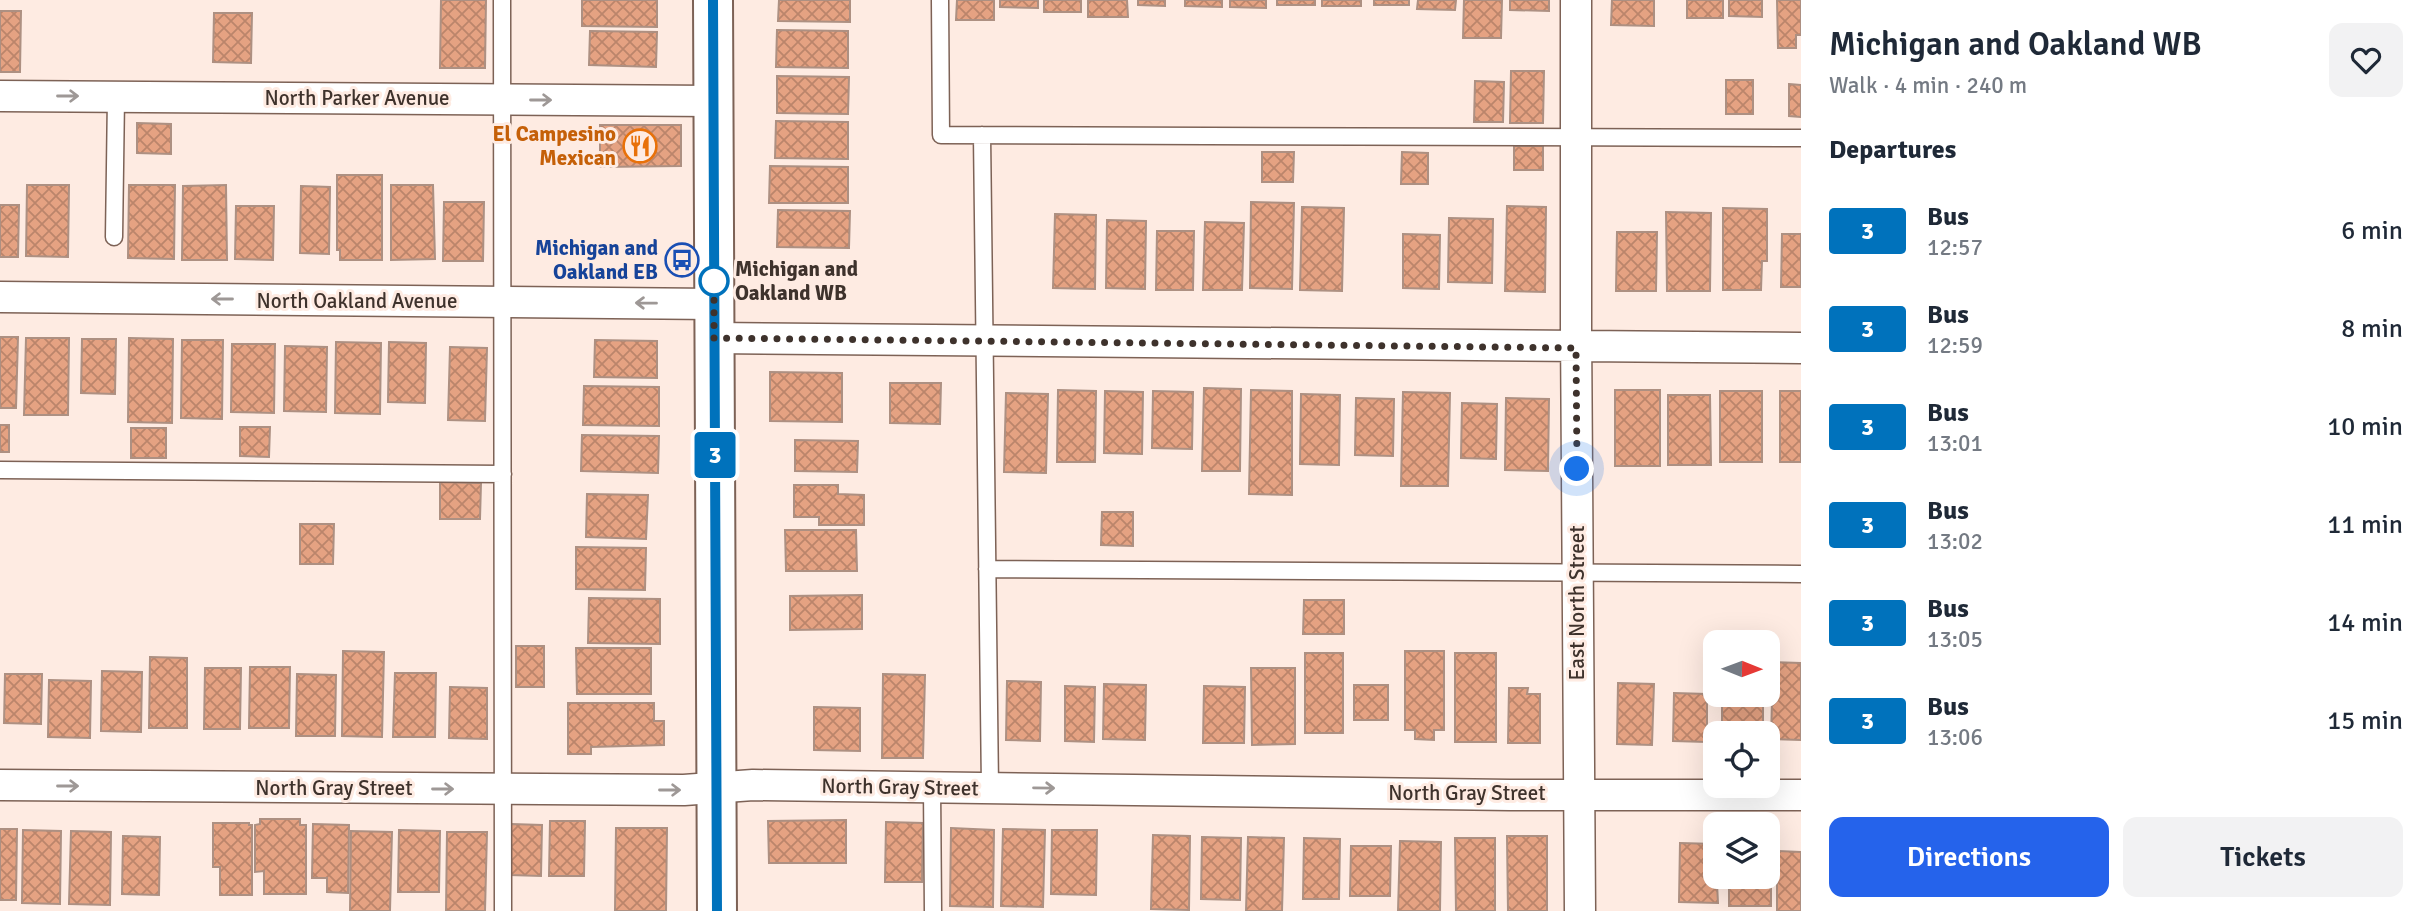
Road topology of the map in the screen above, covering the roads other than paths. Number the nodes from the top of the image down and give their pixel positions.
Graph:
1 (502, 0) edge
2 (713, 0) edge
3 (940, 0) edge
4 (1576, 0) edge
5 (0, 96) edge
6 (116, 97) junction
7 (502, 99) junction
8 (713, 101) junction
9 (982, 135) junction
10 (1576, 137) junction
11 (1801, 138) edge
12 (114, 237) dead end
13 (0, 297) edge
14 (504, 302) junction
15 (714, 321) junction
16 (985, 341) junction
17 (1576, 348) junction
18 (1801, 348) edge
19 (0, 470) edge
20 (503, 474) junction
21 (987, 569) junction
22 (1577, 572) junction
23 (1801, 574) edge
24 (0, 785) edge
25 (932, 787) junction
26 (716, 788) junction
27 (990, 788) junction
28 (502, 789) junction
29 (1578, 794) junction
30 (1801, 795) edge
31 (503, 911) edge
32 (717, 911) edge
33 (933, 911) edge
34 (1580, 911) edge

1 - 7 lane
2 - 8 main road
3 - 9 lane
4 - 10 street, East North Street
5 -> 6 street, North Parker Avenue
6 - 7 street, North Parker Avenue
6 - 12 lane
7 -> 8 street, North Parker Avenue
7 - 14 lane
8 - 15 main road
9 - 10 lane
9 - 16 lane
10 - 11 lane
10 - 17 street, East North Street
14 -> 13 street, North Oakland Avenue
15 -> 14 street, North Oakland Avenue
14 - 20 lane
15 - 16 street, North Oakland Avenue
15 - 26 main road
16 - 17 street, North Oakland Avenue
16 - 21 lane
17 - 18 street, North Oakland Avenue
17 - 22 street, East North Street
19 - 20 lane
20 - 28 lane
21 - 22 lane
21 - 27 lane
22 - 23 lane
22 - 29 street, East North Street
24 -> 28 street, North Gray Street
25 - 26 street, North Gray Street
25 - 27 street, North Gray Street
25 - 33 lane
28 -> 26 street, North Gray Street
26 - 32 main road
27 -> 29 street, North Gray Street
28 - 31 lane
29 - 30 street, North Gray Street
29 - 34 street, East North Street

